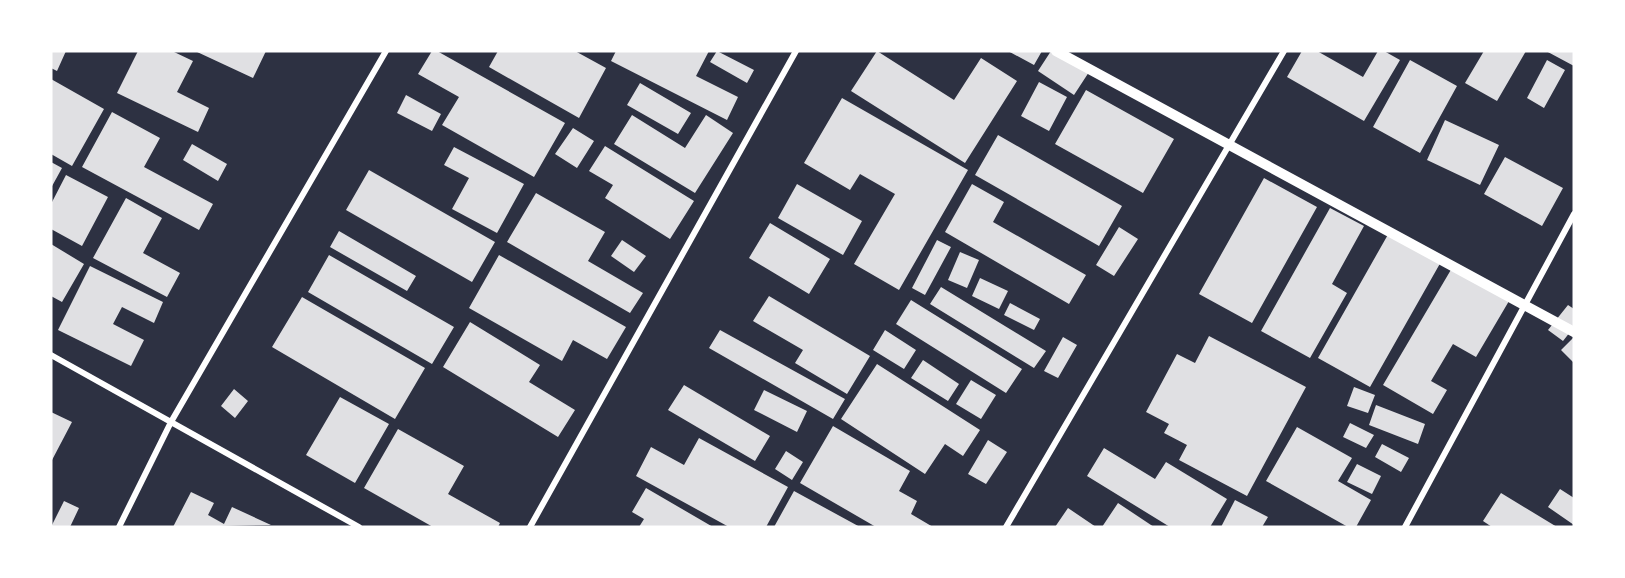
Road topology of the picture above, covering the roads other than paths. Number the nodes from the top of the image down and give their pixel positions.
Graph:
1 (386, 51) edge
2 (796, 51) edge
3 (1056, 51) edge
4 (1284, 51) edge
5 (1230, 145) junction
6 (1574, 214) edge
7 (1523, 305) junction
8 (1574, 332) edge
9 (51, 355) edge
10 (171, 422) junction
11 (119, 527) edge
12 (359, 527) edge
13 (530, 527) edge
14 (1006, 527) edge
15 (1405, 527) edge

1 - 10 street
2 - 13 street
3 - 5 street
4 - 5 street
5 - 7 street
5 - 14 street
6 - 7 street
7 - 8 street
7 - 15 street
9 - 10 street
10 - 11 street
10 - 12 street

